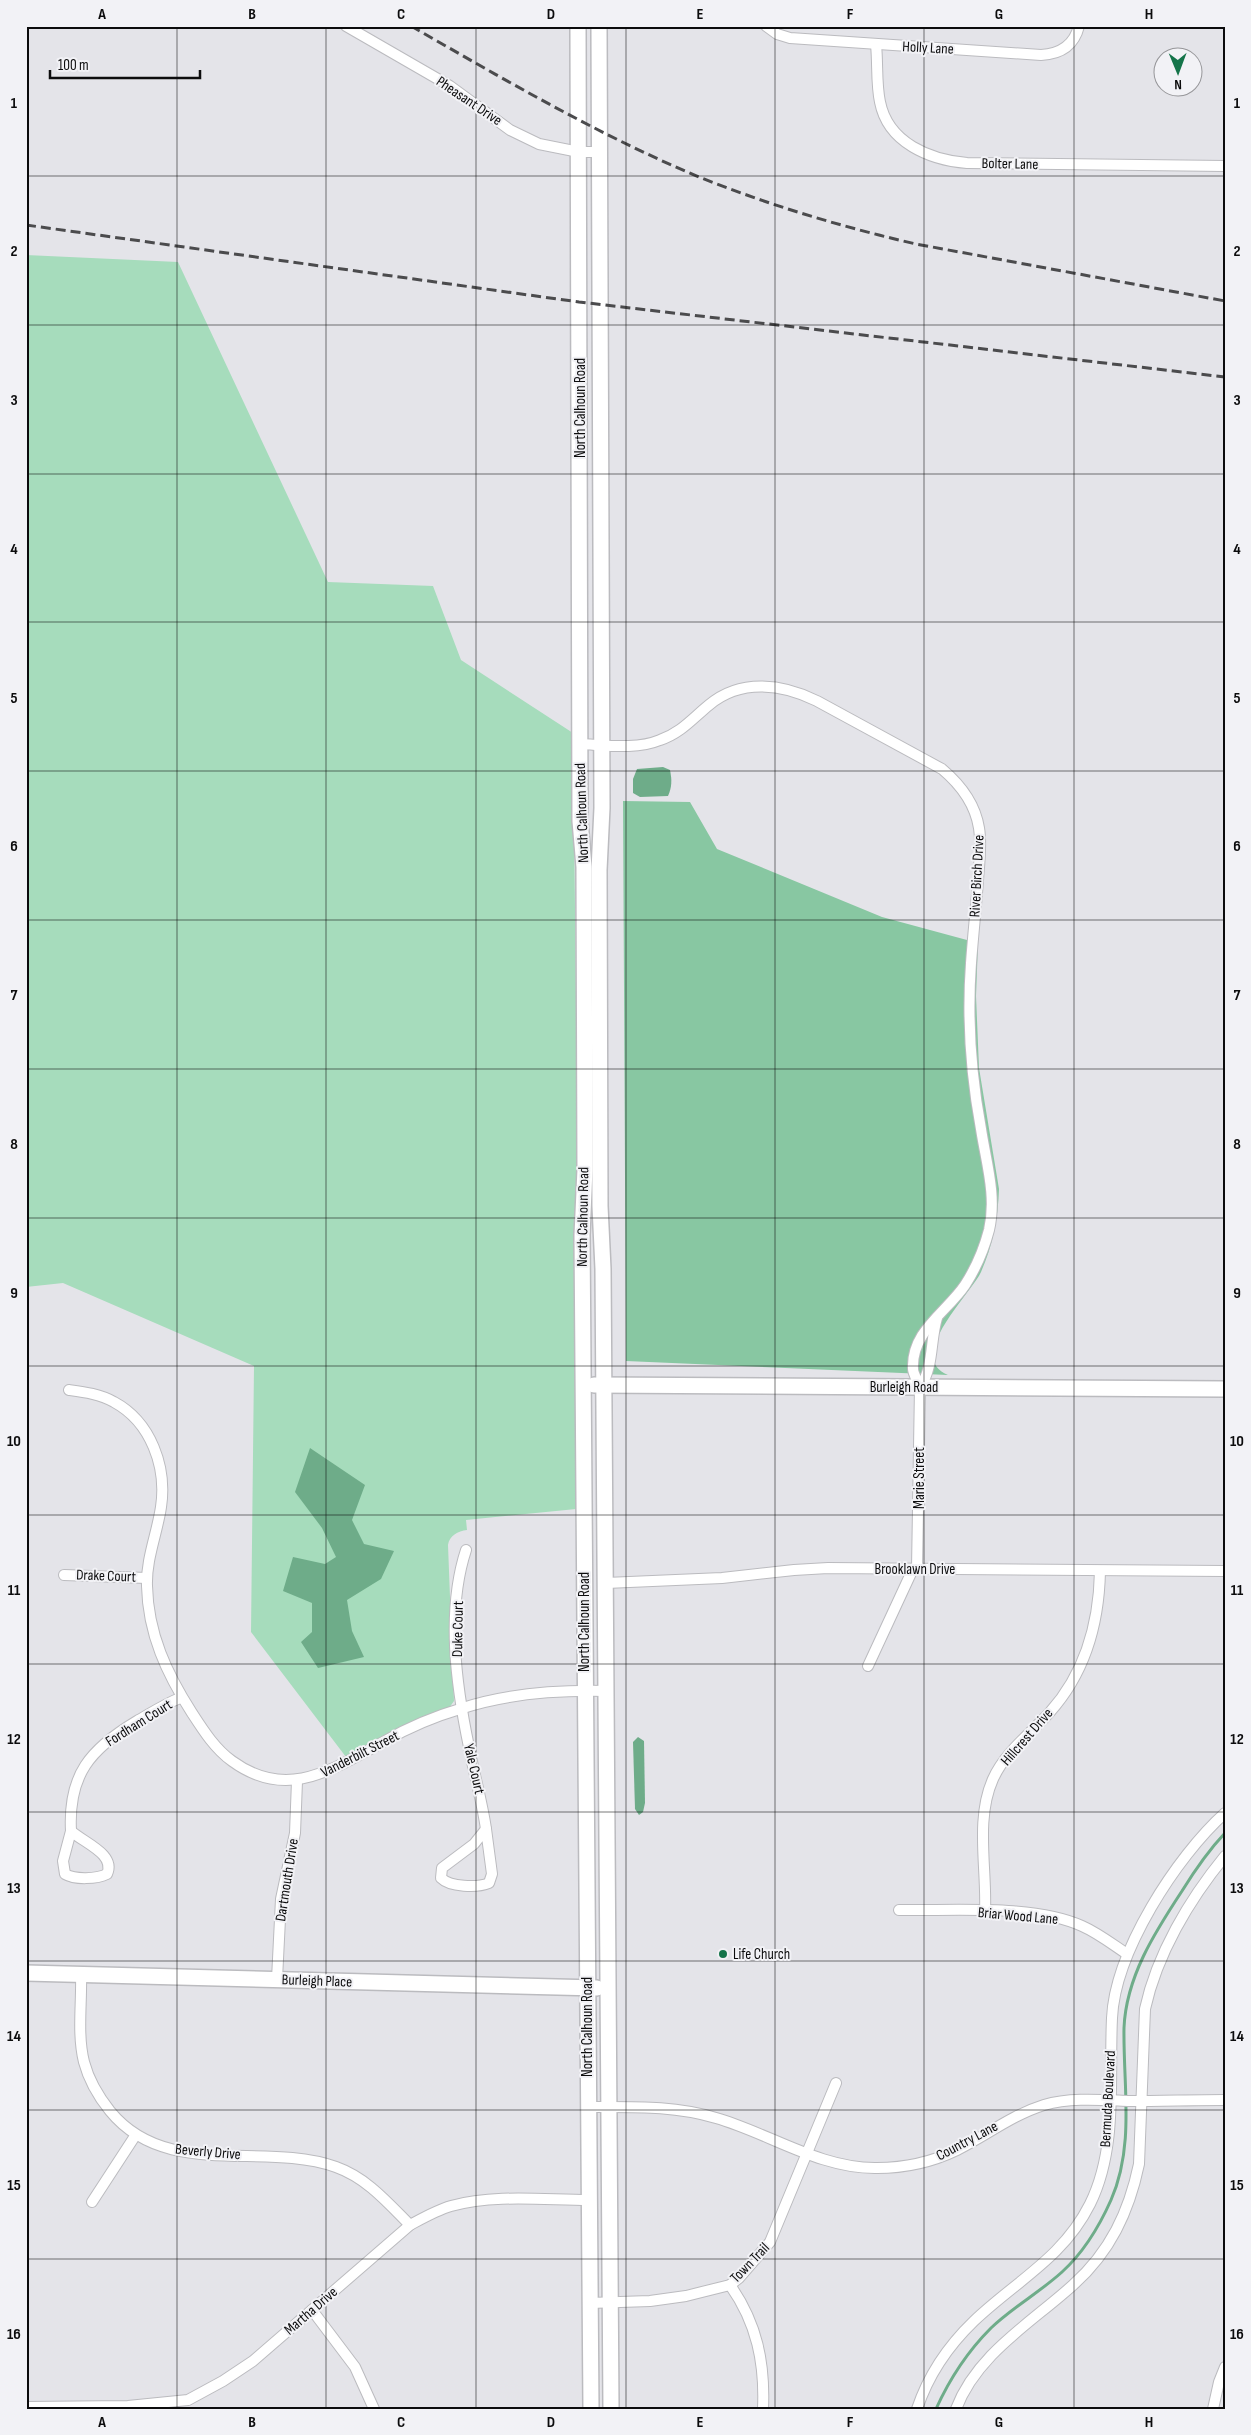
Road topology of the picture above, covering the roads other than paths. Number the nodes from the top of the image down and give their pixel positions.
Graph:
1 (346, 26) edge
2 (578, 26) edge
3 (599, 26) edge
4 (766, 26) edge
5 (1079, 26) edge
6 (876, 45) junction
7 (579, 152) junction
8 (599, 152) junction
9 (1225, 166) edge
10 (580, 744) junction
11 (602, 744) junction
12 (938, 1318) junction
13 (583, 1385) junction
14 (604, 1385) junction
15 (920, 1387) junction
16 (1225, 1389) edge
17 (69, 1390) dead end
18 (466, 1550) dead end
19 (915, 1569) junction
20 (1100, 1571) junction
21 (1225, 1571) edge
22 (64, 1575) dead end
23 (147, 1578) junction
24 (606, 1583) junction
25 (868, 1666) dead end
26 (585, 1691) junction
27 (606, 1691) junction
28 (180, 1698) junction
29 (462, 1708) junction
30 (297, 1781) junction
31 (1225, 1813) edge
32 (486, 1829) junction
33 (72, 1831) junction
34 (1225, 1856) edge
35 (899, 1910) dead end
36 (985, 1911) junction
37 (1127, 1954) junction
38 (26, 1973) edge
39 (81, 1974) junction
40 (277, 1980) junction
41 (587, 1988) junction
42 (608, 1988) junction
43 (836, 2083) dead end
44 (1115, 2100) junction
45 (1225, 2100) edge
46 (1137, 2101) junction
47 (602, 2107) junction
48 (135, 2136) junction
49 (807, 2154) junction
50 (589, 2200) junction
51 (92, 2202) dead end
52 (410, 2225) junction
53 (730, 2285) junction
54 (610, 2302) junction
55 (590, 2303) junction
56 (312, 2310) junction
57 (1225, 2367) edge
58 (184, 2405) edge
59 (26, 2407) edge
60 (374, 2409) edge
61 (591, 2409) edge
62 (611, 2409) edge
63 (764, 2409) edge
64 (917, 2409) edge
65 (956, 2409) edge
66 (1214, 2409) edge

1 - 7 street, Pheasant Drive
2 - 7 main road, North Calhoun Road
3 - 8 main road, North Calhoun Road
4 - 6 street, Holly Lane
5 - 6 street, Holly Lane
6 - 9 street, Bolter Lane
7 - 8 street, Pheasant Drive
7 - 10 main road, North Calhoun Road
8 - 11 main road, North Calhoun Road
10 - 11 street, River Birch Drive
10 - 13 main road, North Calhoun Road
11 - 12 street, River Birch Drive
11 - 14 main road, North Calhoun Road
12 - 15 street, River Birch Drive
12 - 15 street, River Birch Drive
13 - 14 main road, Burleigh Road
13 - 26 main road, North Calhoun Road
14 - 15 main road, Burleigh Road
14 - 24 main road, North Calhoun Road
15 - 16 main road, Burleigh Road
15 - 19 street, Marie Street
17 - 23 street, Vanderbilt Street
18 - 29 street, Duke Court
19 - 20 street, Brooklawn Drive
19 - 24 street, Brooklawn Drive
19 - 25 street, Marie Street
20 - 21 street, Brooklawn Drive
20 - 36 street, Hillcrest Drive
22 - 23 street, Drake Court
23 - 28 street, Vanderbilt Street
24 - 27 main road, North Calhoun Road
26 - 27 street, Vanderbilt Street
26 - 29 street, Vanderbilt Street
26 - 41 main road, North Calhoun Road
27 - 42 main road, North Calhoun Road
28 - 30 street, Vanderbilt Street
28 - 33 street, Fordham Court
29 - 30 street, Vanderbilt Street
29 - 32 street, Yale Court
30 - 40 street, Dartmouth Drive
31 - 37 street, Bermuda Boulevard
32 - 32 street, Yale Court
33 - 33 street, Fordham Court
34 - 46 street
35 - 36 street, Briar Wood Lane
36 - 37 street, Briar Wood Lane
37 - 44 street, Bermuda Boulevard
38 - 39 main road, Burleigh Place
39 - 40 main road, Burleigh Place
39 - 48 street, Beverly Drive
40 - 41 main road, Burleigh Place
41 - 42 main road, Burleigh Place
41 - 50 main road, North Calhoun Road
42 - 47 main road, North Calhoun Road
43 - 49 street, Town Trail
44 - 46 street, Country Lane
44 - 49 street, Country Lane
44 - 64 street, Bermuda Boulevard
45 - 46 street, Country Lane
46 - 65 street
47 - 49 street, Country Lane
47 - 54 main road, North Calhoun Road
48 - 51 street
48 - 52 street, Beverly Drive
49 - 53 street, Town Trail
50 - 52 street, Martha Drive
50 - 55 main road, North Calhoun Road
52 - 56 street, Martha Drive
53 - 54 street, Town Trail
53 - 63 street
54 - 55 street, Town Trail
54 - 62 main road, North Calhoun Road
55 - 61 main road, North Calhoun Road
56 - 58 street, Martha Drive
56 - 60 street
57 - 66 street
58 - 59 street, Martha Drive

